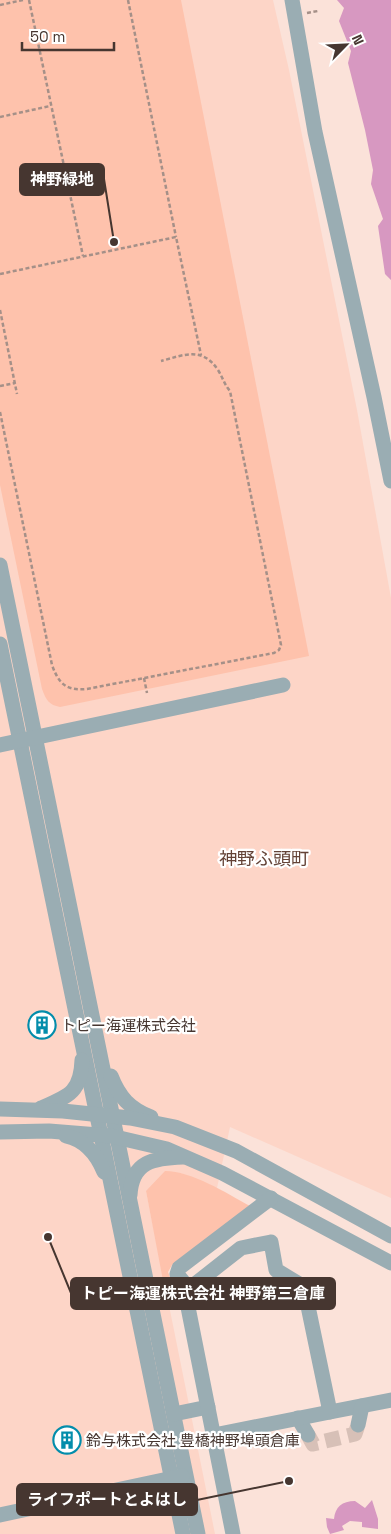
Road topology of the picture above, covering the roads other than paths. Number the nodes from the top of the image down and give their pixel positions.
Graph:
1 (292, 0) edge
2 (391, 482) edge
3 (0, 565) edge
4 (0, 644) edge
5 (284, 685) dead end
6 (36, 738) junction
7 (20, 741) junction
8 (0, 745) edge
9 (98, 1042) junction
10 (82, 1043) junction
11 (0, 1109) edge
12 (38, 1109) junction
13 (97, 1115) junction
14 (113, 1117) junction
15 (175, 1127) junction
16 (50, 1131) junction
17 (0, 1132) edge
18 (101, 1135) junction
19 (117, 1137) junction
20 (187, 1156) junction
21 (271, 1198) junction
22 (123, 1207) junction
23 (391, 1236) edge
24 (391, 1263) edge
25 (189, 1289) junction
26 (391, 1400) edge
27 (362, 1406) junction
28 (208, 1407) junction
29 (330, 1412) junction
30 (174, 1414) junction
31 (298, 1418) junction
32 (358, 1425) tunnel mouth
33 (308, 1435) tunnel mouth
34 (214, 1436) junction
35 (179, 1476) junction
36 (0, 1515) edge
37 (183, 1534) edge
38 (198, 1534) edge
39 (233, 1534) edge

1 - 2 street
3 - 6 street
4 - 7 street
5 - 6 street
6 - 7 street
6 - 9 street
7 - 8 street
7 - 10 street
9 - 14 street
9 - 15 street
10 - 12 street
10 - 13 street
11 - 12 street
12 - 13 street
13 - 14 street
13 - 18 street
14 - 15 street
14 - 19 street
15 - 23 street
16 - 17 street
16 - 18 street
16 - 22 street
18 - 19 street
18 - 22 street
19 - 20 street
19 - 22 street
20 - 21 street
20 - 22 street
21 - 24 street
21 - 25 street
22 - 30 street
22 - 35 street
25 - 28 street
25 - 29 street
26 - 27 street
27 - 29 street
27 - 32 street
28 - 30 street
28 - 34 street
29 - 31 street
30 - 35 street
31 - 33 street
31 - 34 street
34 - 39 street
35 - 36 street
35 - 37 street
35 - 38 street

